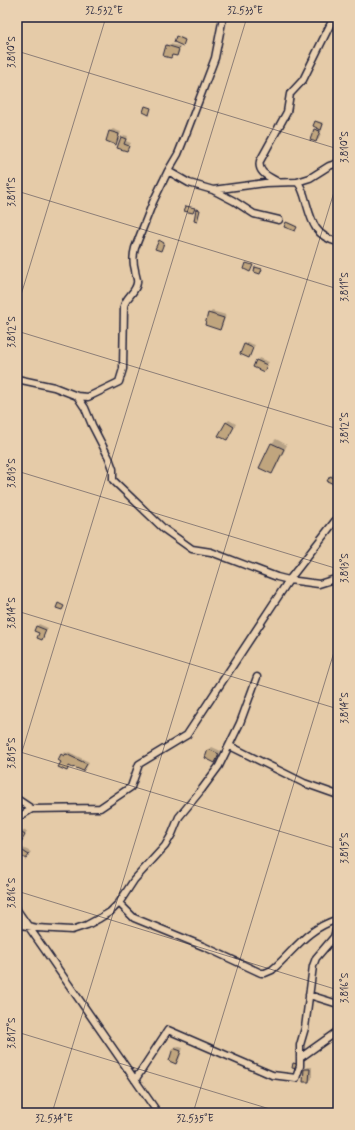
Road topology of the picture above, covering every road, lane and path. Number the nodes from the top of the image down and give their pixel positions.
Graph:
1 (223, 17) edge
2 (334, 17) edge
3 (338, 163) edge
4 (168, 171) junction
5 (279, 182) junction
6 (297, 182) junction
7 (212, 190) junction
8 (279, 220) dead end
9 (338, 242) edge
10 (17, 379) edge
11 (77, 396) junction
12 (338, 517) edge
13 (338, 578) edge
14 (289, 580) junction
15 (257, 677) dead end
16 (230, 746) junction
17 (338, 795) edge
18 (17, 799) edge
19 (32, 809) junction
20 (17, 818) edge
21 (118, 903) junction
22 (17, 910) edge
23 (338, 919) edge
24 (338, 923) edge
25 (17, 924) edge
26 (28, 926) junction
27 (309, 995) junction
28 (338, 1004) edge
29 (338, 1031) edge
30 (300, 1058) junction
31 (135, 1080) junction
32 (158, 1113) edge

1 - 4 street
2 - 5 street
3 - 6 street
4 - 7 street
4 - 11 street
5 - 6 street
5 - 7 street
6 - 9 street
7 - 8 street
10 - 11 street
11 - 14 street
12 - 14 street
13 - 14 street
14 - 19 street
15 - 16 street
16 - 17 street
16 - 21 street
18 - 19 street
19 - 20 street
21 - 23 street
21 - 26 street
22 - 26 street
24 - 27 street
25 - 26 street
26 - 31 street
27 - 28 street
27 - 30 street
29 - 30 street
30 - 31 street
31 - 32 street

